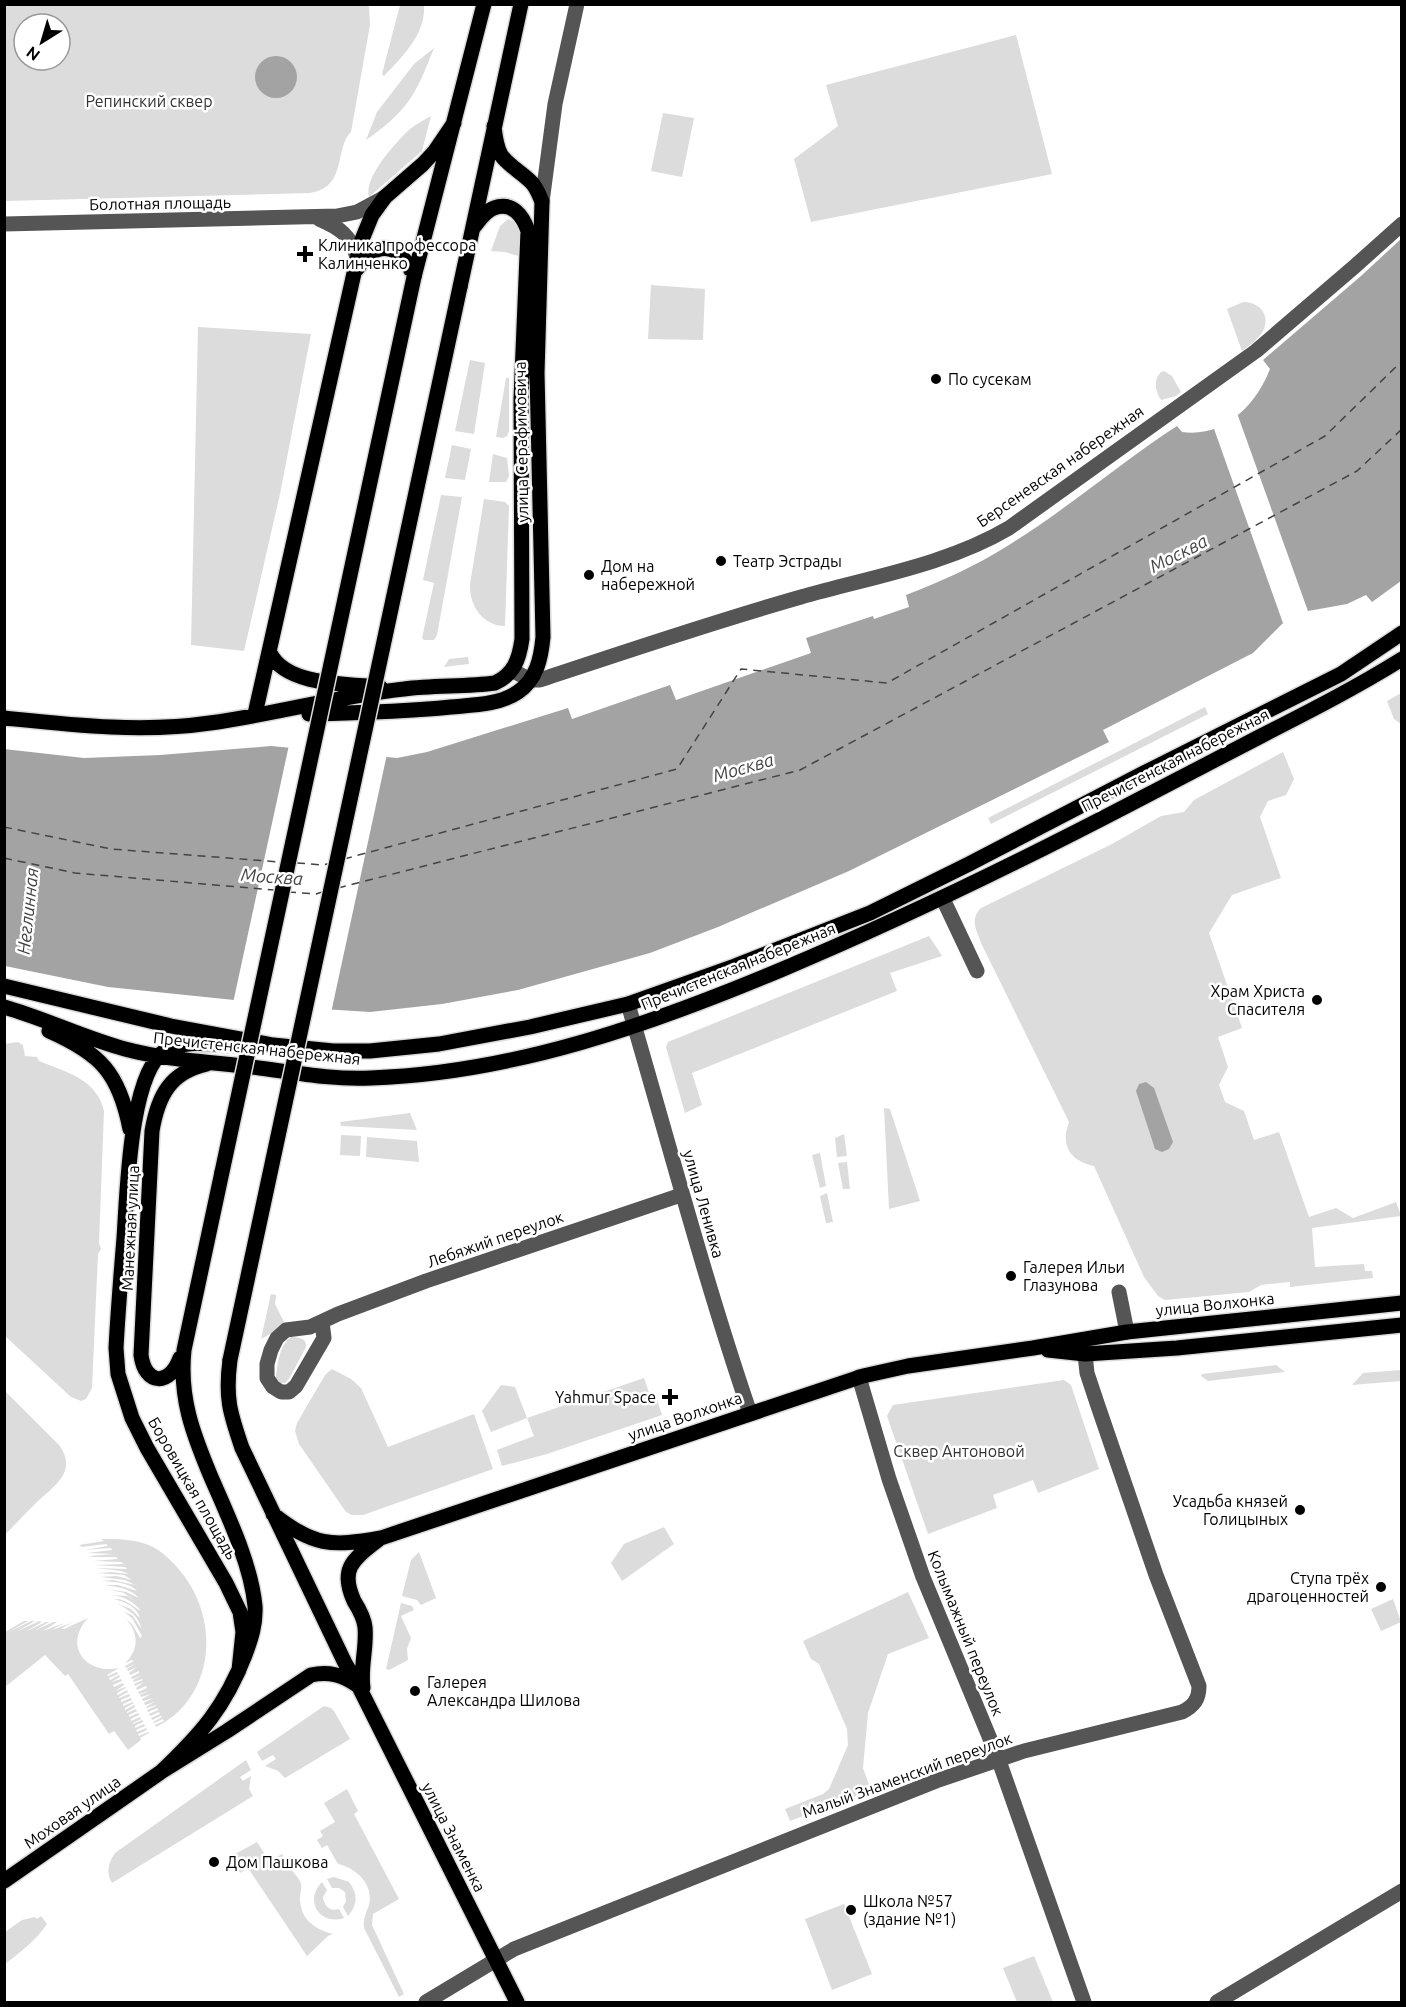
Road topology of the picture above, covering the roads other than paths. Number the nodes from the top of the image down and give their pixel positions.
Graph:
1 (484, 4) edge
2 (521, 4) edge
3 (577, 4) edge
4 (454, 123) junction
5 (494, 126) junction
6 (385, 197) junction
7 (542, 202) junction
8 (316, 217) junction
9 (4, 224) edge
10 (1401, 224) edge
11 (473, 228) junction
12 (357, 257) junction
13 (352, 276) junction
14 (414, 277) junction
15 (521, 517) junction
16 (540, 519) junction
17 (1401, 633) edge
18 (270, 653) junction
19 (1401, 659) edge
20 (513, 671) junction
21 (531, 680) junction
22 (404, 689) junction
23 (255, 714) junction
24 (4, 718) edge
25 (943, 899) junction
26 (977, 971) dead end
27 (4, 986) edge
28 (628, 1004) junction
29 (4, 1007) edge
30 (4, 1012) edge
31 (635, 1027) junction
32 (273, 1045) junction
33 (159, 1056) junction
34 (216, 1063) junction
35 (131, 1146) junction
36 (681, 1195) junction
37 (1119, 1292) dead end
38 (1401, 1303) edge
39 (322, 1322) junction
40 (117, 1323) joint
41 (1401, 1325) edge
42 (1127, 1332) junction
43 (1033, 1348) junction
44 (184, 1350) junction
45 (1085, 1354) junction
46 (859, 1377) junction
47 (750, 1413) junction
48 (273, 1514) junction
49 (381, 1538) junction
50 (239, 1670) junction
51 (362, 1693) junction
52 (998, 1758) junction
53 (161, 1772) junction
54 (4, 1881) edge
55 (1401, 1891) edge
56 (495, 1959) junction
57 (426, 2002) edge
58 (517, 2002) edge
59 (1084, 2002) edge
60 (1217, 2002) edge

1 - 4 main road
2 - 5 main road
3 - 7 street
4 - 6 main road
4 - 14 main road
5 - 7 main road
5 - 11 main road
6 - 8 street, Болотная площадь
6 - 12 main road
7 - 16 main road, улица Серафимовича
8 - 9 street, Болотная площадь
8 - 12 street
10 - 21 street, Берсеневская набережная
11 - 15 main road, улица Серафимовича
11 - 48 main road, bridge
12 - 13 main road
13 - 14 main road
13 - 18 main road
14 - 44 main road, bridge
15 - 16 street
15 - 20 main road, улица Серафимовича
16 - 21 main road, улица Серафимовича
17 - 28 main road, Пречистенская набережная
18 - 22 main road
18 - 23 main road
19 - 25 main road, Пречистенская набережная
20 - 21 street
20 - 22 main road
21 - 23 main road
22 - 23 main road
23 - 24 main road
25 - 26 street
25 - 31 main road, Пречистенская набережная
27 - 32 main road, Пречистенская набережная
28 - 31 street, улица Ленивка
28 - 32 main road, Пречистенская набережная
29 - 33 main road, Пречистенская набережная
30 - 35 main road, Манежная улица
31 - 34 main road, Пречистенская набережная
31 - 36 street, улица Ленивка
32 - 33 main road
33 - 34 main road, Пречистенская набережная
33 - 35 main road, Манежная улица
34 - 44 main road, Манежная улица
35 - 40 main road, Манежная улица
36 - 39 street, Лебяжий переулок
36 - 47 street, улица Ленивка
37 - 42 street
38 - 42 main road, улица Волхонка
39 - 39 street, Лебяжий переулок
40 - 50 main road, Боровицкая площадь
41 - 45 main road, улица Волхонка
42 - 43 main road, улица Волхонка
43 - 45 main road, улица Волхонка
43 - 46 main road, улица Волхонка
44 - 50 main road, Боровицкая площадь
45 - 52 street, Малый Знаменский переулок
46 - 47 main road, улица Волхонка
46 - 52 street, Колымажный переулок
47 - 49 main road, улица Волхонка
48 - 49 main road, улица Волхонка
48 - 51 main road
49 - 51 main road
50 - 53 main road, Боровицкая площадь
51 - 53 main road
51 - 56 main road, улица Знаменка
52 - 56 street, Малый Знаменский переулок
52 - 59 street, Колымажный переулок
53 - 54 main road, Моховая улица
55 - 60 street
56 - 57 street, Малый Знаменский переулок
56 - 58 main road, улица Знаменка

